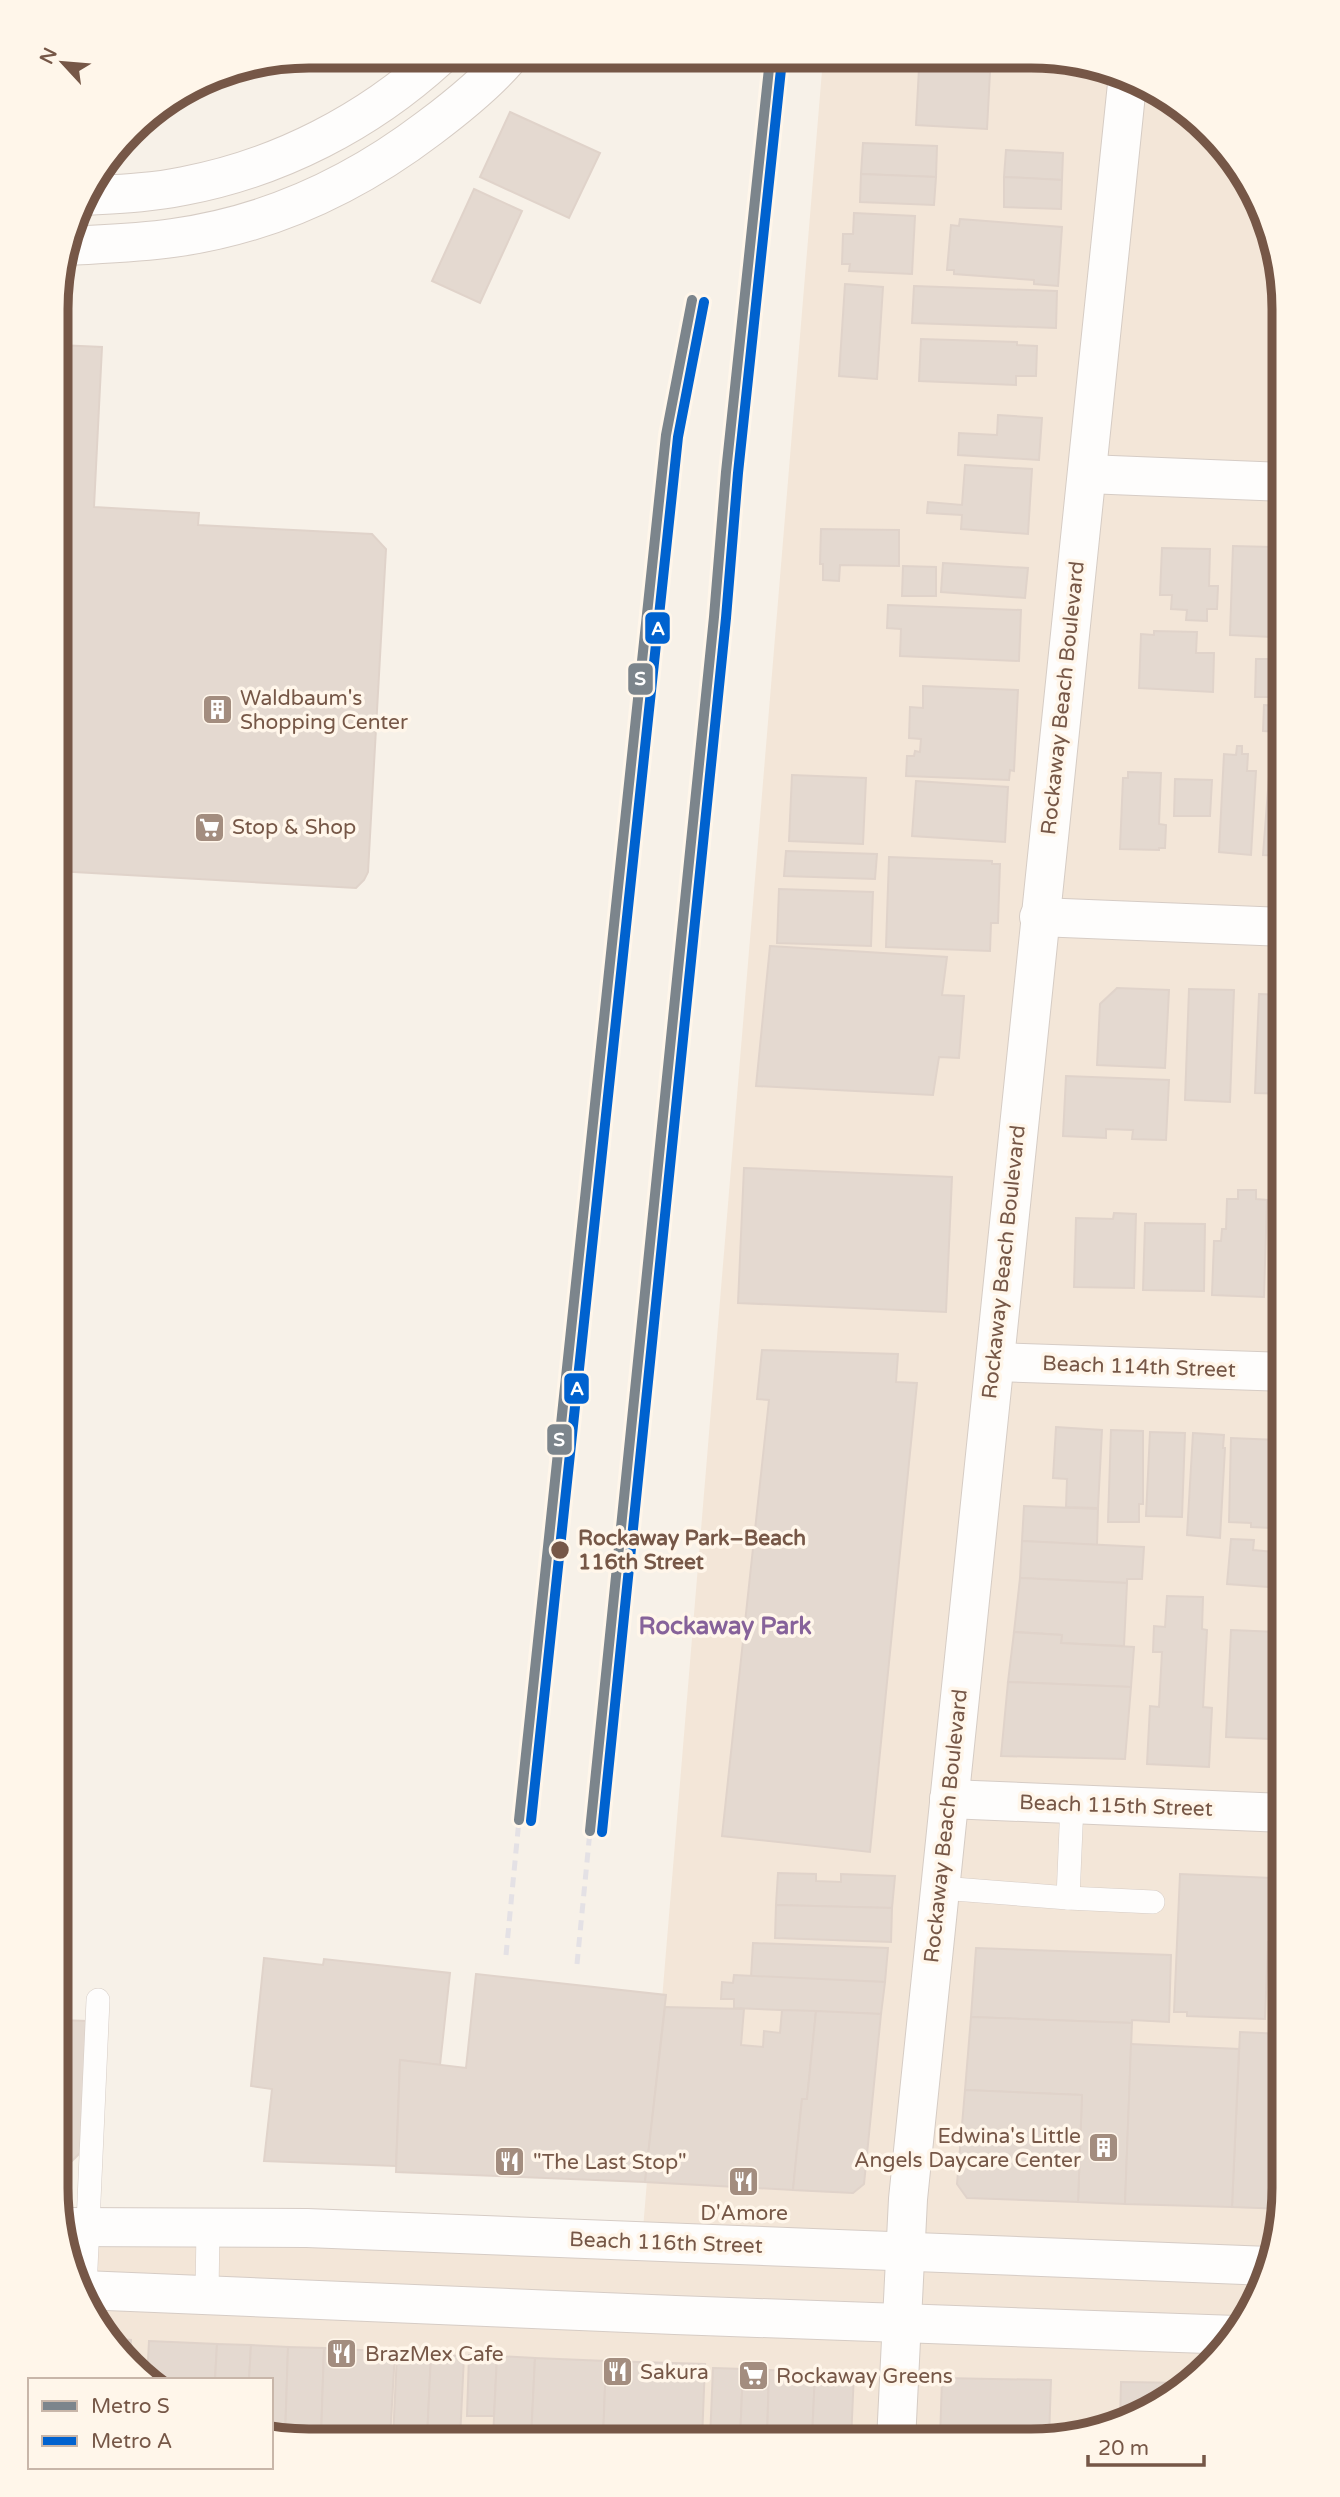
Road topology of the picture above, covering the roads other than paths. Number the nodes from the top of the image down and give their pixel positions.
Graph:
1 (427, 68) edge
2 (498, 68) edge
3 (1127, 88) edge
4 (97, 195) edge
5 (76, 246) edge
6 (1087, 474) junction
7 (1272, 482) edge
8 (1039, 917) junction
9 (1272, 926) edge
10 (995, 1362) junction
11 (1271, 1372) edge
12 (949, 1799) junction
13 (1072, 1804) junction
14 (1271, 1812) edge
15 (941, 1888) junction
16 (1069, 1898) junction
17 (1153, 1902) dead end
18 (98, 2000) dead end
19 (75, 2227) edge
20 (208, 2228) junction
21 (905, 2251) junction
22 (80, 2260) edge
23 (1259, 2266) edge
24 (91, 2290) edge
25 (207, 2294) junction
26 (902, 2323) junction
27 (1222, 2334) edge
28 (897, 2429) edge

1 - 4 street
2 - 5 street
3 - 6 street, Rockaway Beach Boulevard
6 - 7 street
6 - 8 street, Rockaway Beach Boulevard
8 - 9 street
8 - 10 street, Rockaway Beach Boulevard
10 - 11 street, Beach 114th Street
10 - 12 street, Rockaway Beach Boulevard
12 - 13 street, Beach 115th Street
12 - 15 street, Rockaway Beach Boulevard
13 - 14 street, Beach 115th Street
13 - 16 lane
15 - 16 lane
15 - 21 street, Rockaway Beach Boulevard
16 - 17 lane
18 - 19 lane
19 - 20 street, Beach 116th Street
19 - 22 lane
20 - 21 street, Beach 116th Street
20 - 25 lane
21 - 23 street, Beach 116th Street
21 - 26 street, Rockaway Beach Boulevard
24 - 25 street
25 - 26 street
26 - 27 street
26 - 28 street, Rockaway Beach Boulevard

